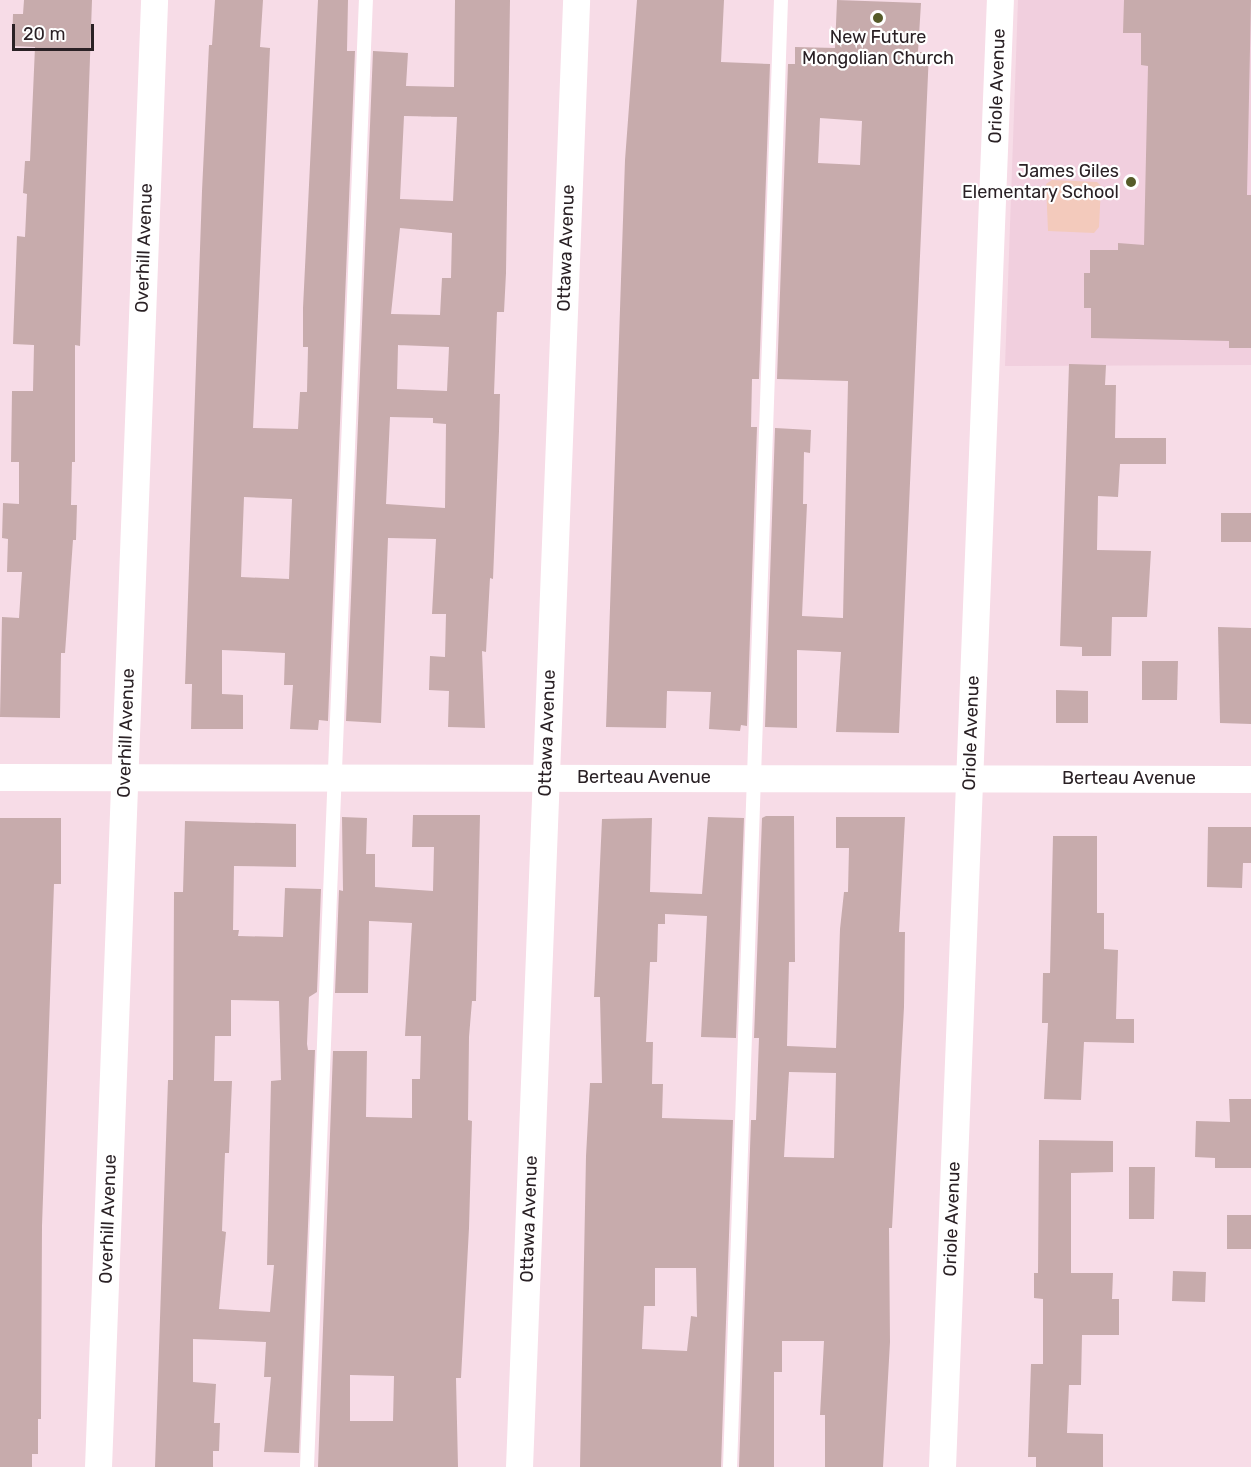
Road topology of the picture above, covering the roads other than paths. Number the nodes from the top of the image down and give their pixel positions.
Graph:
1 (154, 0) edge
2 (366, 0) edge
3 (576, 0) edge
4 (782, 0) edge
5 (1000, 0) edge
6 (0, 777) edge
7 (124, 777) junction
8 (334, 777) junction
9 (545, 777) junction
10 (753, 778) junction
11 (969, 778) junction
12 (1251, 778) edge
13 (98, 1467) edge
14 (307, 1467) edge
15 (519, 1467) edge
16 (730, 1467) edge
17 (942, 1467) edge

1 - 7 street, Overhill Avenue
2 - 8 lane
3 - 9 street, Ottawa Avenue
4 - 10 lane
5 - 11 street, Oriole Avenue
6 - 7 street, Berteau Avenue
7 - 8 street, Berteau Avenue
7 - 13 street, Overhill Avenue
8 - 9 street, Berteau Avenue
8 - 14 lane
9 - 10 street, Berteau Avenue
9 - 15 street, Ottawa Avenue
10 - 11 street, Berteau Avenue
10 - 16 lane
11 - 12 street, Berteau Avenue
11 - 17 street, Oriole Avenue

